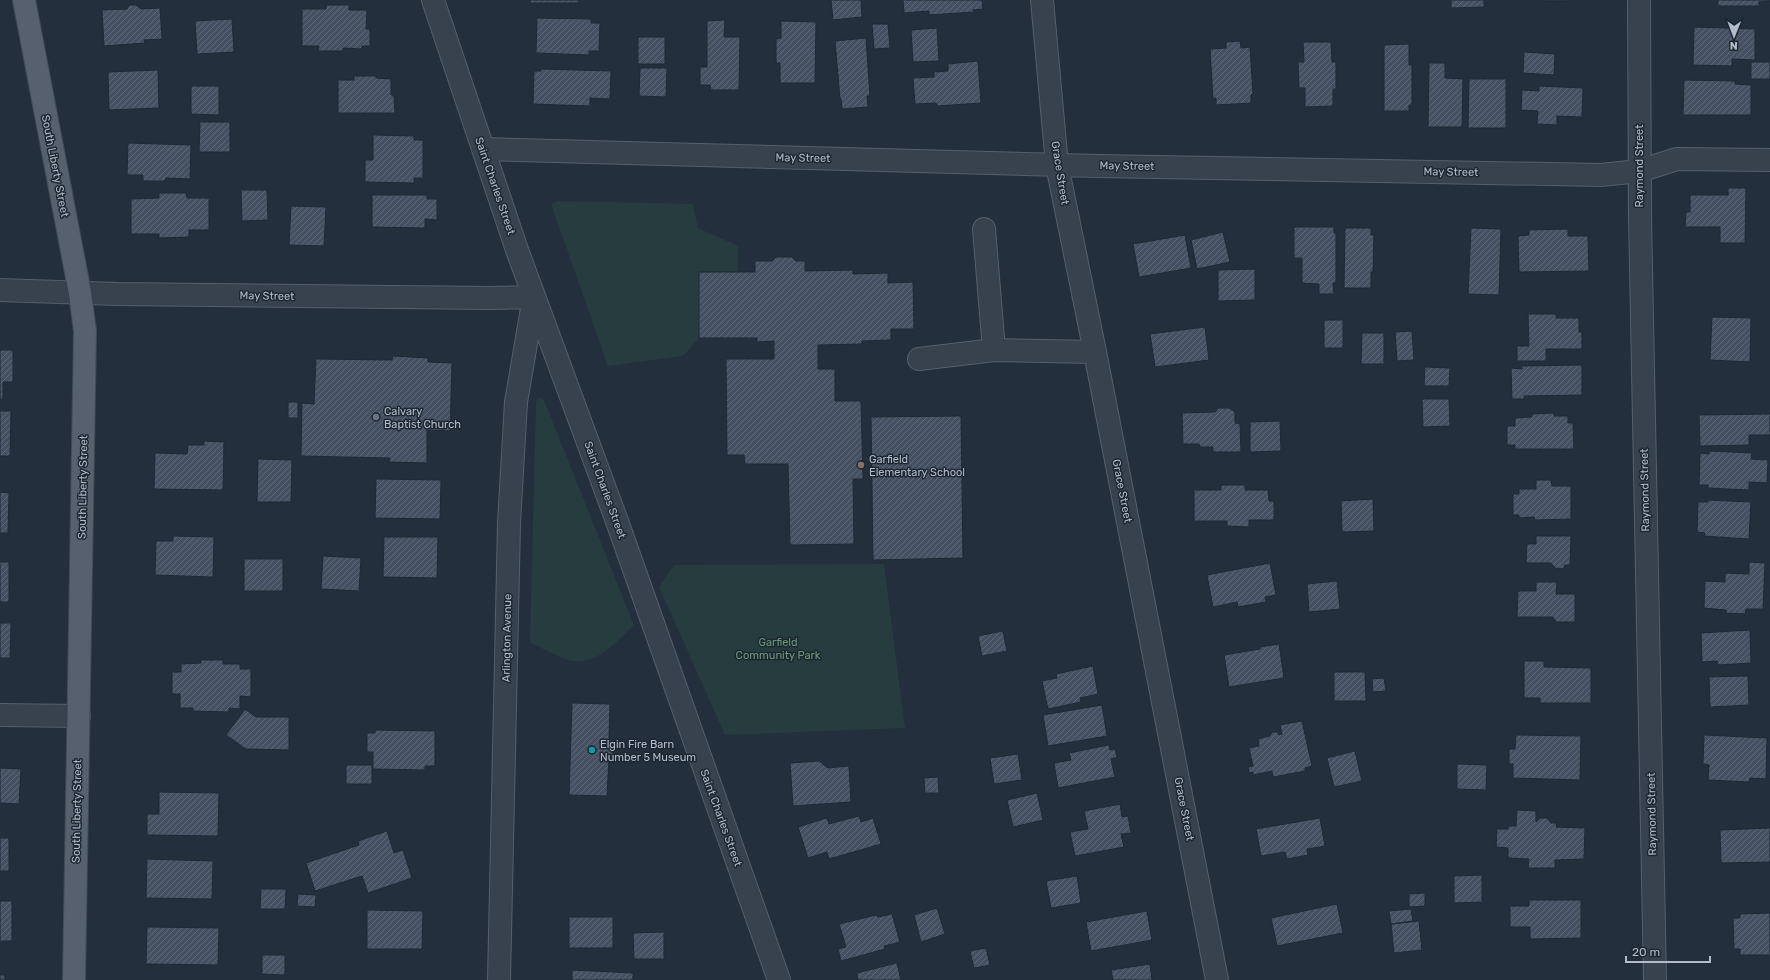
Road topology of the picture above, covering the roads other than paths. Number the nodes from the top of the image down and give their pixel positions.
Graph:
1 (24, 0) edge
2 (433, 0) edge
3 (1042, 0) edge
4 (1639, 0) edge
5 (483, 149) junction
6 (1770, 160) edge
7 (1057, 165) junction
8 (1639, 170) junction
9 (984, 229) dead end
10 (0, 290) edge
11 (80, 293) junction
12 (534, 297) junction
13 (994, 350) junction
14 (1095, 352) junction
15 (919, 360) dead end
16 (0, 715) edge
17 (79, 716) junction
18 (74, 980) edge
19 (499, 980) edge
20 (779, 980) edge
21 (1217, 980) edge
22 (1655, 980) edge

1 - 11 main road, South Liberty Street
2 - 5 street, Saint Charles Street
3 - 7 street, Grace Street
4 - 8 street, Raymond Street
5 - 7 street, May Street
5 - 12 street, Saint Charles Street
6 - 8 street, May Street
7 - 8 street, May Street
7 - 14 street, Grace Street
8 - 22 street, Raymond Street
9 - 13 street
10 - 11 street, May Street
11 - 12 street, May Street
11 - 17 main road, South Liberty Street
12 - 19 street, Arlington Avenue
12 - 20 street, Saint Charles Street
13 - 14 street
13 - 15 street
14 - 21 street, Grace Street
16 - 17 street
17 - 18 main road, South Liberty Street

